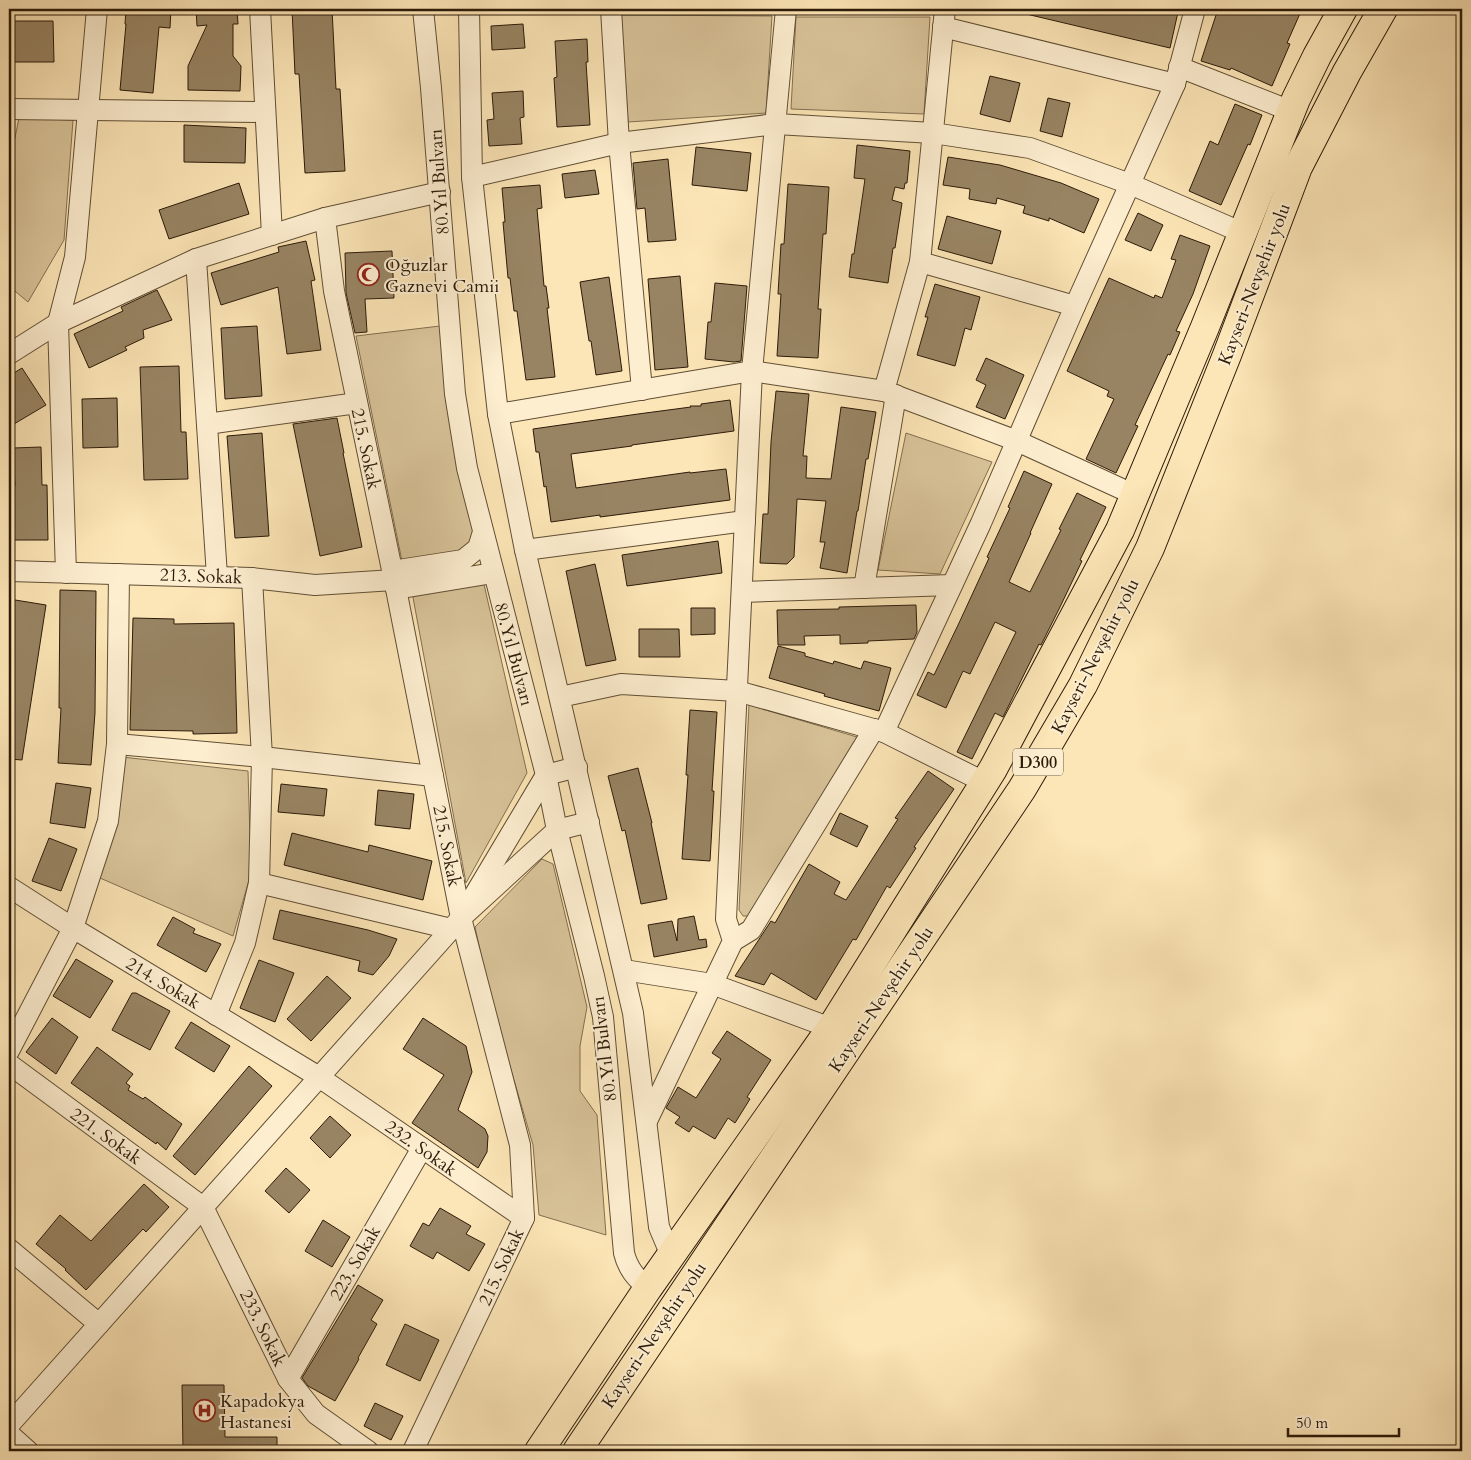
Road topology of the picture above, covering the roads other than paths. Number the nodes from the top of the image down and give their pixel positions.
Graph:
1 (97, 9) edge
2 (260, 9) edge
3 (423, 9) edge
4 (469, 9) edge
5 (611, 9) edge
6 (786, 9) edge
7 (1195, 9) edge
8 (1343, 9) edge
9 (1383, 9) edge
10 (944, 18) edge
11 (1177, 76) junction
12 (9, 109) edge
13 (89, 110) junction
14 (1291, 110) junction
15 (265, 112) junction
16 (776, 124) junction
17 (932, 133) junction
18 (619, 143) junction
19 (472, 177) junction
20 (1130, 184) junction
21 (440, 192) junction
22 (325, 218) junction
23 (1243, 233) junction
24 (272, 235) junction
25 (196, 259) junction
26 (920, 262) junction
27 (1075, 306) junction
28 (58, 323) junction
29 (9, 354) edge
30 (752, 371) junction
31 (642, 390) junction
32 (890, 393) junction
33 (357, 403) junction
34 (498, 414) junction
35 (207, 424) junction
36 (1017, 441) junction
37 (1134, 496) junction
38 (745, 521) junction
39 (483, 532) junction
40 (525, 550) junction
41 (9, 571) edge
42 (66, 572) junction
43 (493, 573) junction
44 (118, 574) junction
45 (217, 576) junction
46 (252, 578) junction
47 (394, 580) junction
48 (952, 585) junction
49 (864, 588) junction
50 (742, 592) junction
51 (737, 691) junction
52 (560, 697) junction
53 (879, 731) junction
54 (117, 744) junction
55 (262, 757) junction
56 (577, 768) junction
57 (546, 775) junction
58 (433, 776) junction
59 (984, 782) junction
60 (589, 822) junction
61 (557, 830) junction
62 (259, 883) junction
63 (9, 887) edge
64 (456, 924) junction
65 (73, 928) junction
66 (733, 940) junction
67 (624, 970) junction
68 (712, 984) junction
69 (216, 1015) junction
70 (831, 1028) junction
71 (9, 1051) edge
72 (9, 1064) edge
73 (319, 1077) junction
74 (647, 1121) junction
75 (422, 1148) junction
76 (203, 1207) junction
77 (524, 1218) junction
78 (9, 1249) edge
79 (673, 1253) junction
80 (698, 1270) junction
81 (648, 1288) junction
82 (674, 1305) junction
83 (99, 1324) junction
84 (288, 1378) junction
85 (9, 1426) edge
86 (9, 1434) edge
87 (28, 1451) edge
88 (368, 1451) edge
89 (413, 1451) edge
90 (539, 1451) edge
91 (577, 1451) edge

1 - 13 street
2 - 15 street
3 - 21 street, 80.Yıl Bulvarı
4 - 19 street, 80.Yıl Bulvarı
5 - 18 street
6 - 16 street
7 - 11 street
8 - 14 highway, Kayseri-Nevşehir yolu / D300
9 - 80 highway, Kayseri-Nevşehir yolu / D300
10 - 11 street
10 - 17 street
11 - 14 street
11 - 20 street
12 - 13 street
13 - 15 street
13 - 28 street
14 - 23 highway, Kayseri-Nevşehir yolu / D300
15 - 24 street
16 - 17 street
16 - 18 street
16 - 30 street
17 - 20 street
17 - 26 street
18 - 19 street
18 - 31 street
19 - 34 street, 80.Yıl Bulvarı
20 - 23 street
20 - 27 street
21 - 22 street
21 - 39 street, 80.Yıl Bulvarı
22 - 24 street
22 - 33 street, 215. Sokak
23 - 37 highway, Kayseri-Nevşehir yolu / D300
24 - 25 street
25 - 28 street
25 - 35 street
26 - 27 street
26 - 32 street
27 - 36 street
28 - 29 street
28 - 42 street
30 - 31 street
30 - 32 street
30 - 38 street
31 - 34 street
32 - 36 street
32 - 49 street
33 - 35 street
33 - 47 street, 215. Sokak
34 - 40 street, 80.Yıl Bulvarı
35 - 45 street
36 - 37 street
36 - 48 street
37 - 59 highway, Kayseri-Nevşehir yolu / D300
38 - 40 street
38 - 50 street
39 - 43 street, 80.Yıl Bulvarı
39 - 47 street, 213. Sokak
40 - 52 street, 80.Yıl Bulvarı
41 - 42 street, 213. Sokak
42 - 44 street, 213. Sokak
43 - 47 street, 213. Sokak
43 - 57 street, 80.Yıl Bulvarı
44 - 45 street, 213. Sokak
44 - 54 street
45 - 46 street, 213. Sokak
46 - 47 street, 213. Sokak
46 - 55 street
47 - 58 street, 215. Sokak
48 - 49 street
48 - 53 street
49 - 50 street
50 - 51 street
51 - 52 street
51 - 53 street
51 - 66 street
52 - 56 street, 80.Yıl Bulvarı
53 - 59 street
53 - 66 street
54 - 55 street
54 - 65 street
55 - 58 street
55 - 62 street
56 - 57 street
56 - 60 street, 80.Yıl Bulvarı
57 - 61 street, 80.Yıl Bulvarı
57 - 64 street
58 - 64 street, 215. Sokak
59 - 70 highway, Kayseri-Nevşehir yolu / D300
60 - 61 street
60 - 67 street, 80.Yıl Bulvarı
61 - 64 street
61 - 81 street, 80.Yıl Bulvarı
62 - 64 street
62 - 69 street
63 - 65 street, 214. Sokak
64 - 73 street
64 - 77 street, 215. Sokak
65 - 69 street, 214. Sokak
65 - 71 street
66 - 68 street
67 - 68 street
67 - 74 street, 80.Yıl Bulvarı
68 - 70 street
68 - 74 street
69 - 73 street, 214. Sokak
70 - 79 highway, Kayseri-Nevşehir yolu / D300
72 - 76 street, 221. Sokak
73 - 75 street, 232. Sokak
73 - 76 street
74 - 79 street, 80.Yıl Bulvarı
75 - 77 street, 232. Sokak
75 - 84 street, 223. Sokak
76 - 83 street
76 - 84 street, 233. Sokak
77 - 89 street, 215. Sokak
78 - 83 street
79 - 80 highway
79 - 81 highway, Kayseri-Nevşehir yolu / D300
80 - 82 highway, Kayseri-Nevşehir yolu / D300
81 - 82 highway
81 - 90 highway, Kayseri-Nevşehir yolu / D300
82 - 91 highway, Kayseri-Nevşehir yolu / D300
83 - 85 street
84 - 88 street, 233. Sokak
86 - 87 street

